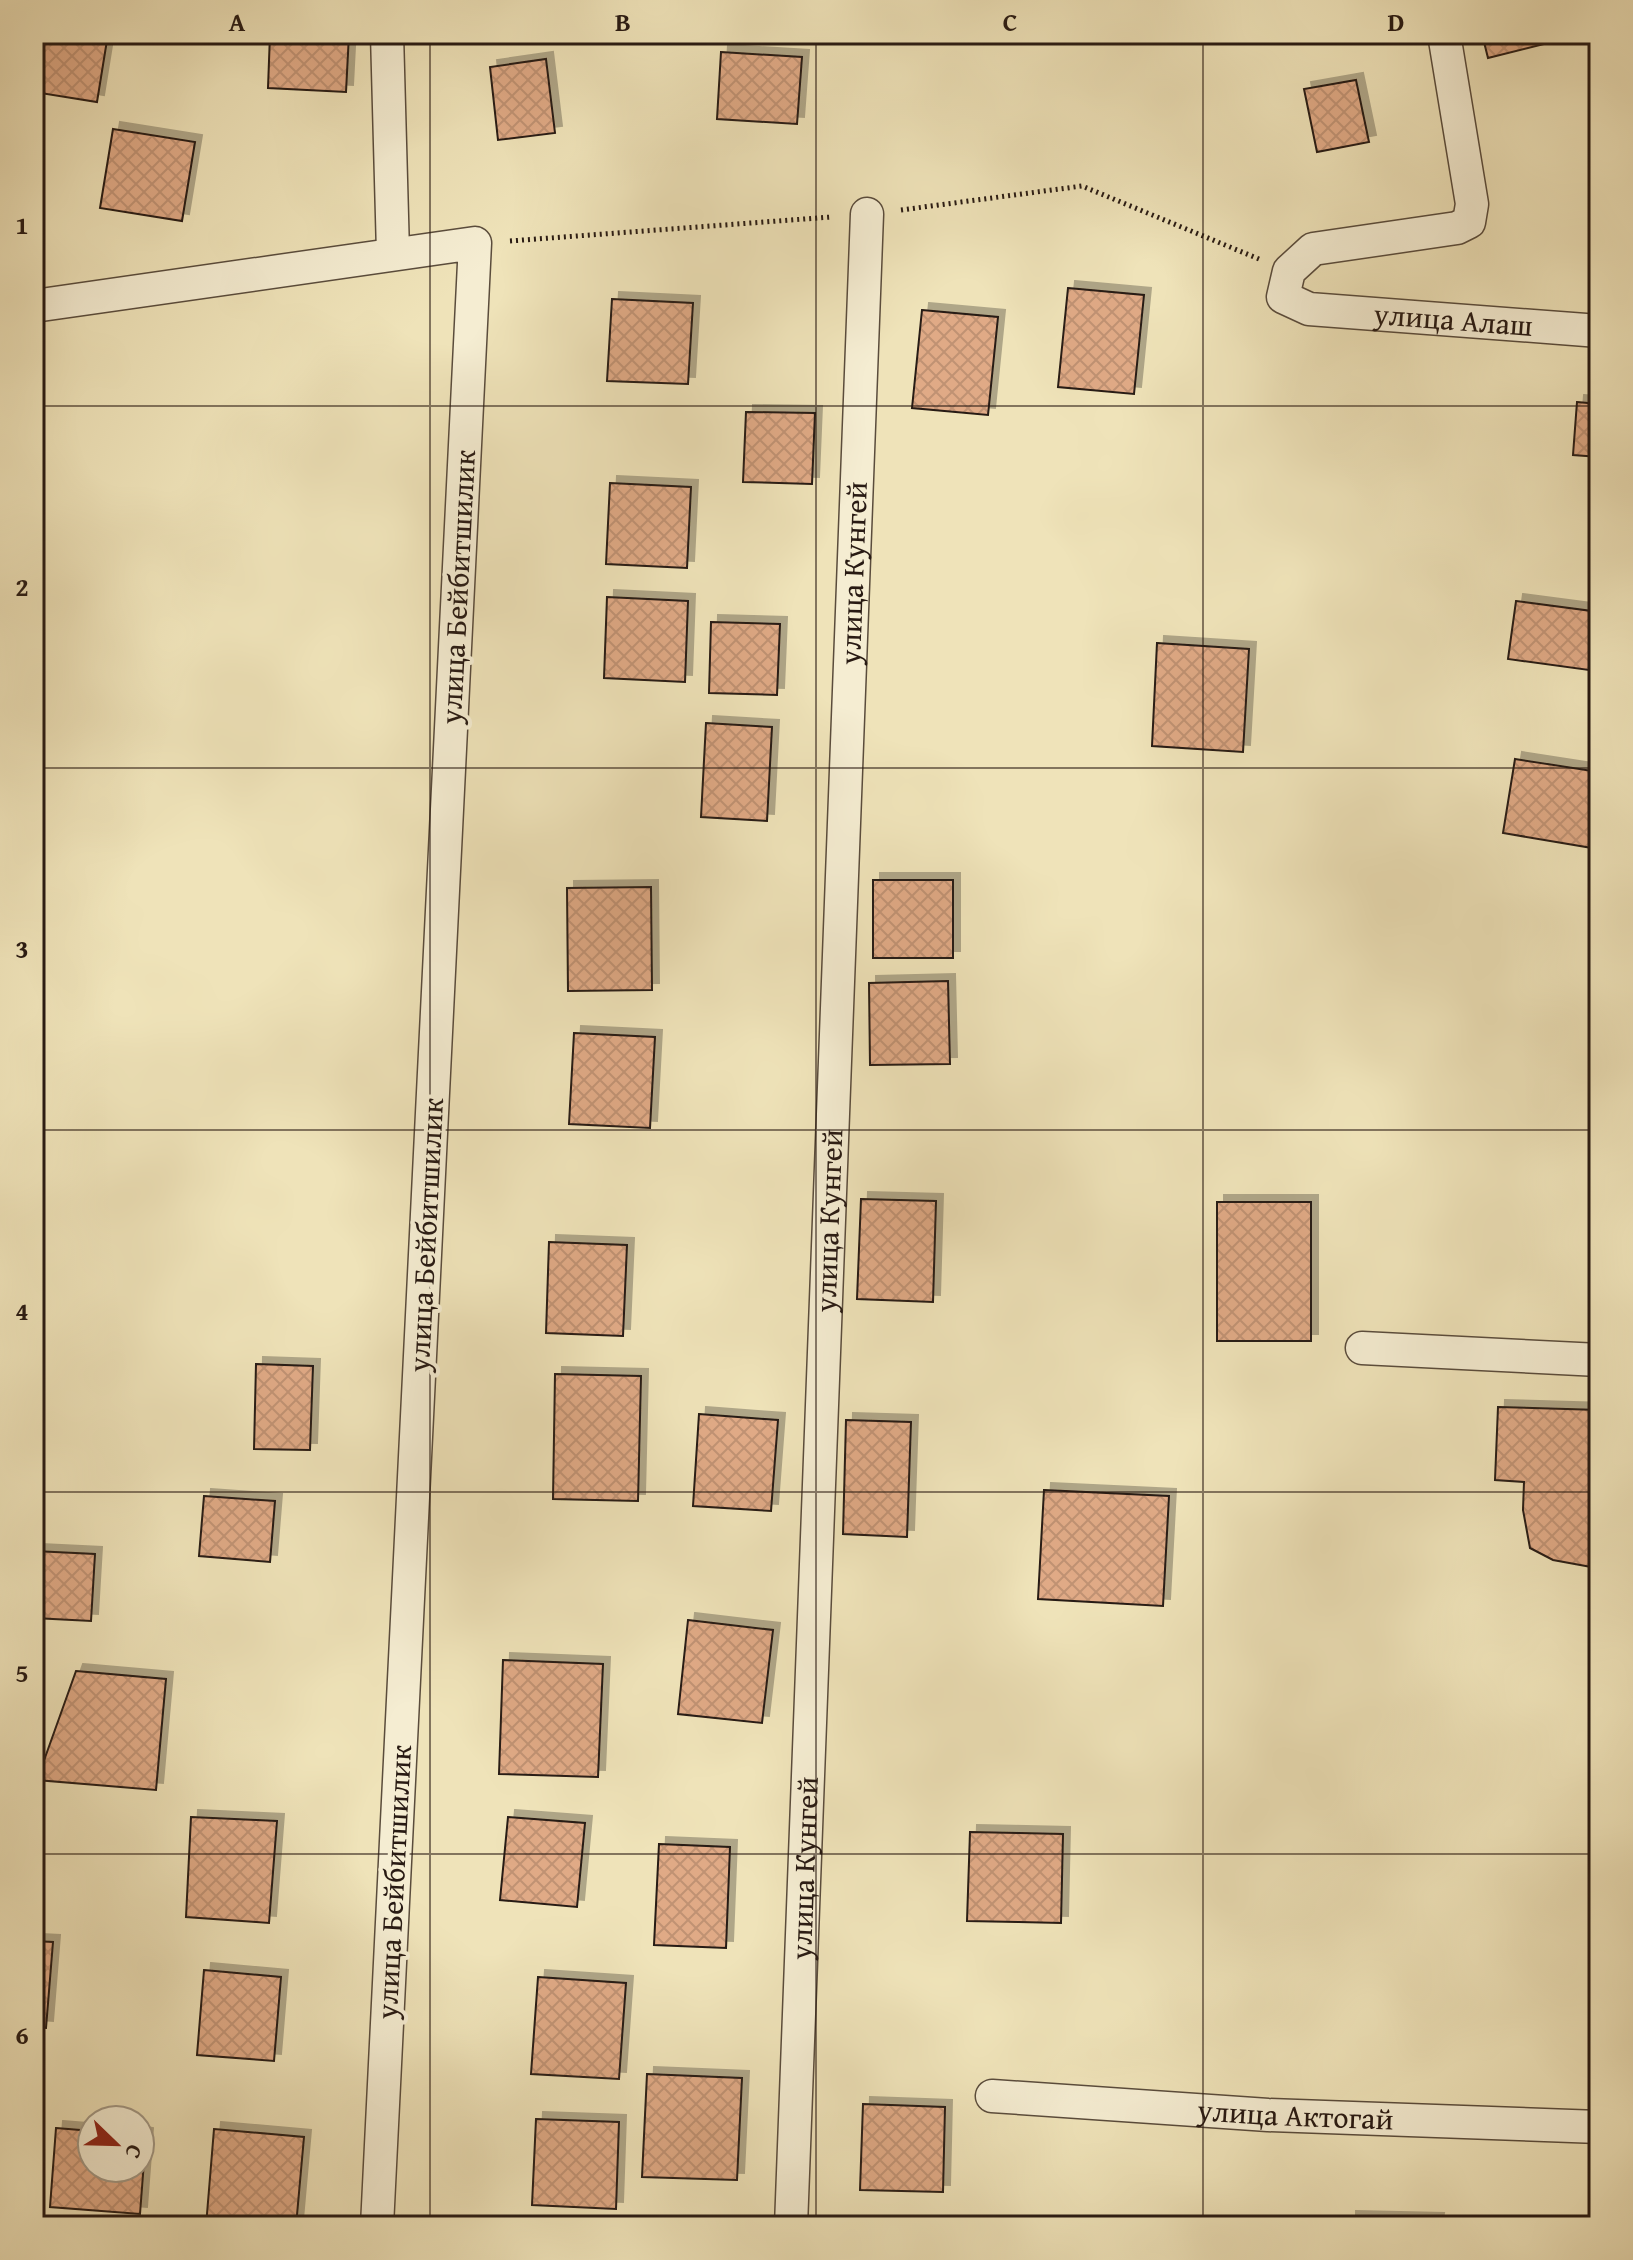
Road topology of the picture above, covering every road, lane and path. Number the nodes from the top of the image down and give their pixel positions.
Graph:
1 (387, 34) edge
2 (1444, 34) edge
3 (867, 214) dead end
4 (393, 253) junction
5 (34, 306) edge
6 (1599, 331) edge
7 (1362, 1348) dead end
8 (1599, 1360) edge
9 (992, 2096) dead end
10 (1599, 2127) edge
11 (377, 2226) edge
12 (791, 2226) edge

1 - 4 street
2 - 6 street, улица Алаш
3 - 12 street, улица Кунгей
4 - 5 street
4 - 11 street, улица Бейбитшилик
7 - 8 street
9 - 10 street, улица Актогай

